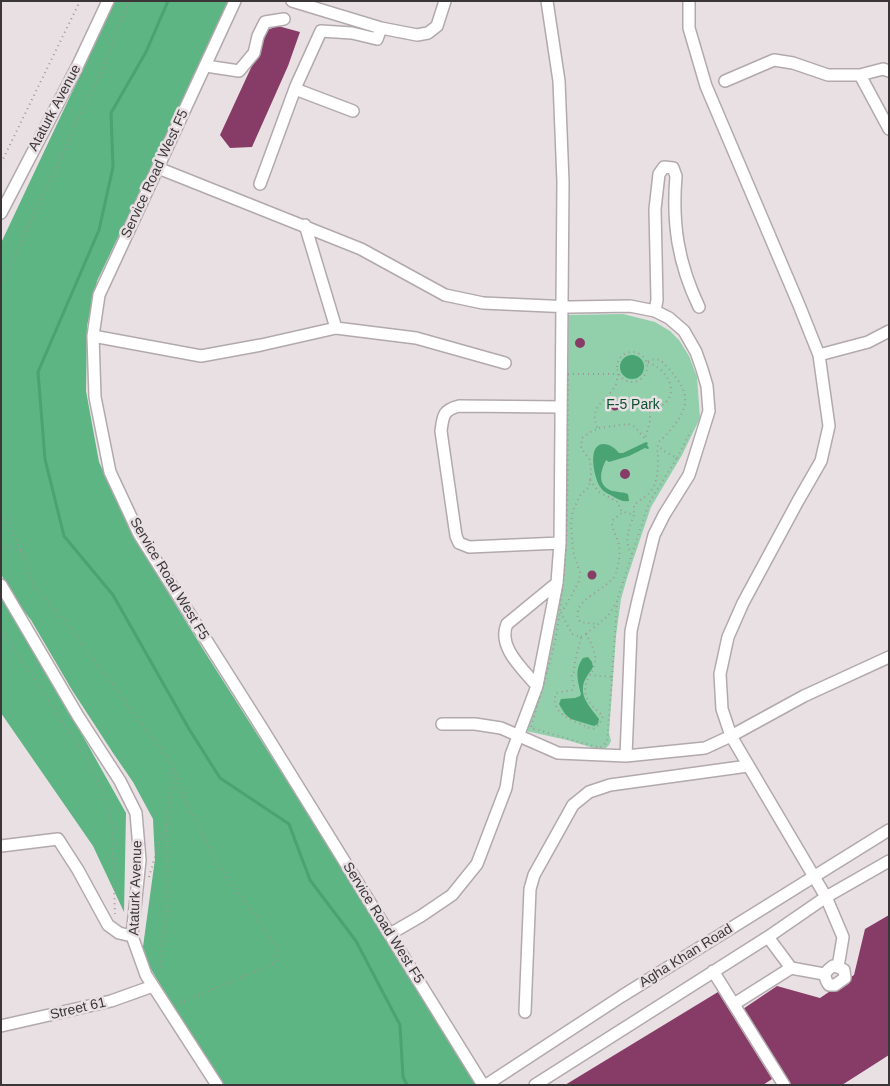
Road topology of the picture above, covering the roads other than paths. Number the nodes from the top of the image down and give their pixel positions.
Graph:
1 (108, 1) edge
2 (234, 1) edge
3 (292, 1) edge
4 (444, 1) edge
5 (547, 1) edge
6 (689, 1) edge
7 (284, 19) dead end
8 (381, 28) junction
9 (206, 66) junction
10 (889, 71) edge
11 (860, 75) junction
12 (725, 81) dead end
13 (295, 89) junction
14 (353, 111) dead end
15 (889, 129) edge
16 (158, 168) junction
17 (260, 184) dead end
18 (1, 213) edge
19 (305, 225) junction
20 (561, 306) junction
21 (699, 307) dead end
22 (654, 311) junction
23 (336, 328) junction
24 (889, 331) edge
25 (93, 336) junction
26 (819, 355) junction
27 (505, 363) dead end
28 (561, 407) junction
29 (560, 543) junction
30 (557, 583) junction
31 (1, 585) edge
32 (889, 657) edge
33 (537, 686) junction
34 (442, 724) dead end
35 (518, 736) junction
36 (731, 736) junction
37 (626, 756) junction
38 (748, 766) junction
39 (889, 830) edge
40 (1, 846) edge
41 (889, 861) edge
42 (813, 875) junction
43 (826, 896) junction
44 (390, 934) junction
45 (132, 936) junction
46 (768, 937) junction
47 (791, 968) junction
48 (714, 971) junction
49 (156, 990) junction
50 (734, 1004) junction
51 (525, 1012) dead end
52 (1, 1026) edge
53 (217, 1085) edge
54 (484, 1085) edge
55 (535, 1085) edge
56 (784, 1085) edge

1 - 18 street, Ataturk Avenue
2 - 9 street, Service Road West F5
3 - 8 street
4 - 8 street
5 - 20 street
6 - 26 street
7 - 9 street
8 - 13 street
9 - 16 street, Service Road West F5
10 - 11 street
11 - 12 street
11 - 15 street
13 - 14 street
13 - 17 street
16 - 19 street
16 - 25 street, Service Road West F5
19 - 20 street
19 - 23 street
20 - 22 street
20 - 28 street
21 - 22 street
22 - 37 street
23 - 25 street
23 - 27 street
24 - 26 street
25 - 44 street, Service Road West F5
26 - 36 street
28 - 29 street
28 - 29 street
29 - 30 street
30 - 33 street
30 - 33 street
31 - 45 street, Ataturk Avenue
32 - 36 street
33 - 35 street
34 - 35 street
35 - 37 street
35 - 44 street
36 - 37 street
36 - 38 street
38 - 42 street
38 - 51 street
39 - 42 street, Agha Khan Road
40 - 45 street
41 - 43 street, Agha Khan Road
42 - 43 street
42 - 54 street, Agha Khan Road
43 - 46 street, Agha Khan Road
43 - 47 street
44 - 54 street, Service Road West F5
45 - 49 street, Ataturk Avenue
46 - 47 street
46 - 48 street, Agha Khan Road
47 - 50 street
48 - 50 street
48 - 55 street, Agha Khan Road
49 - 52 street, Street 61
49 - 53 street, Ataturk Avenue
50 - 56 street

